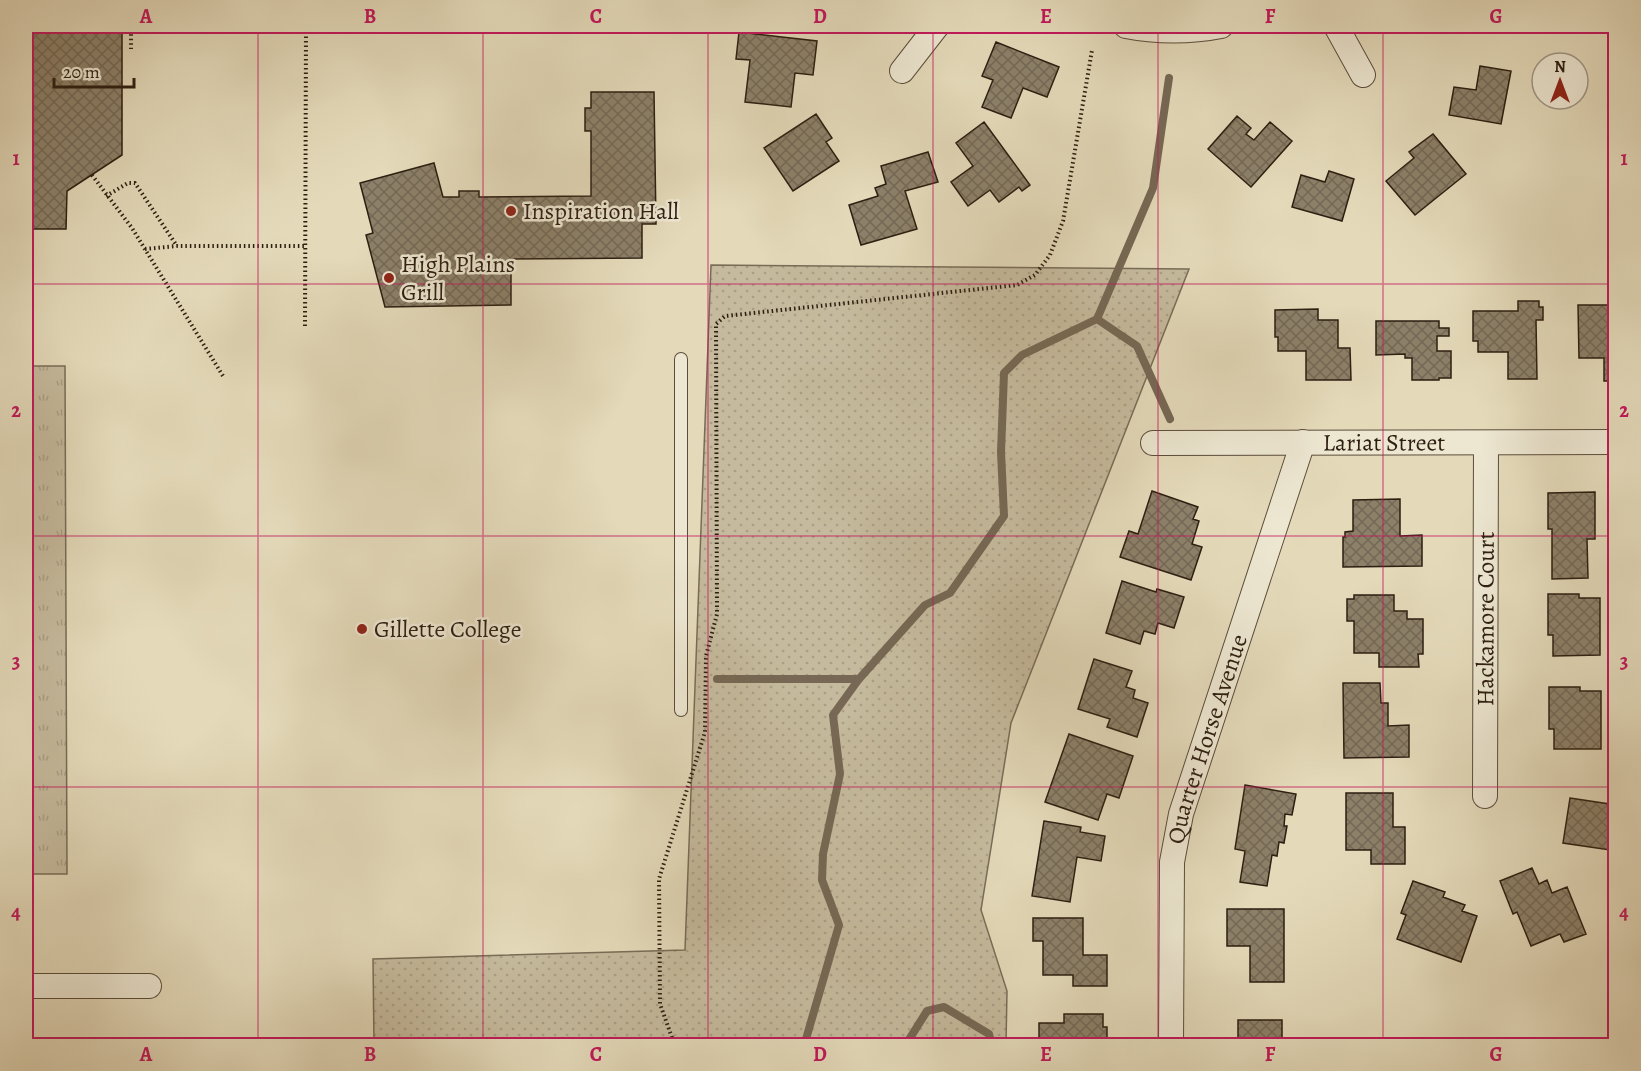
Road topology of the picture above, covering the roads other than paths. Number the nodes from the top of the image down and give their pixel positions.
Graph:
1 (937, 26) edge
2 (1126, 26) edge
3 (1221, 26) edge
4 (1336, 26) edge
5 (902, 71) dead end
6 (1363, 75) dead end
7 (681, 359) dead end
8 (1153, 442) dead end
9 (1303, 442) junction
10 (1486, 442) junction
11 (1616, 442) edge
12 (681, 710) dead end
13 (1485, 796) dead end
14 (26, 986) edge
15 (148, 986) dead end
16 (1172, 1046) edge

1 - 5 street
2 - 3 street
4 - 6 street
7 - 12 lane
8 - 9 street, Lariat Street
9 - 10 street, Lariat Street
9 - 16 street, Quarter Horse Avenue
10 - 11 street, Lariat Street
10 - 13 street, Hackamore Court
14 - 15 street

